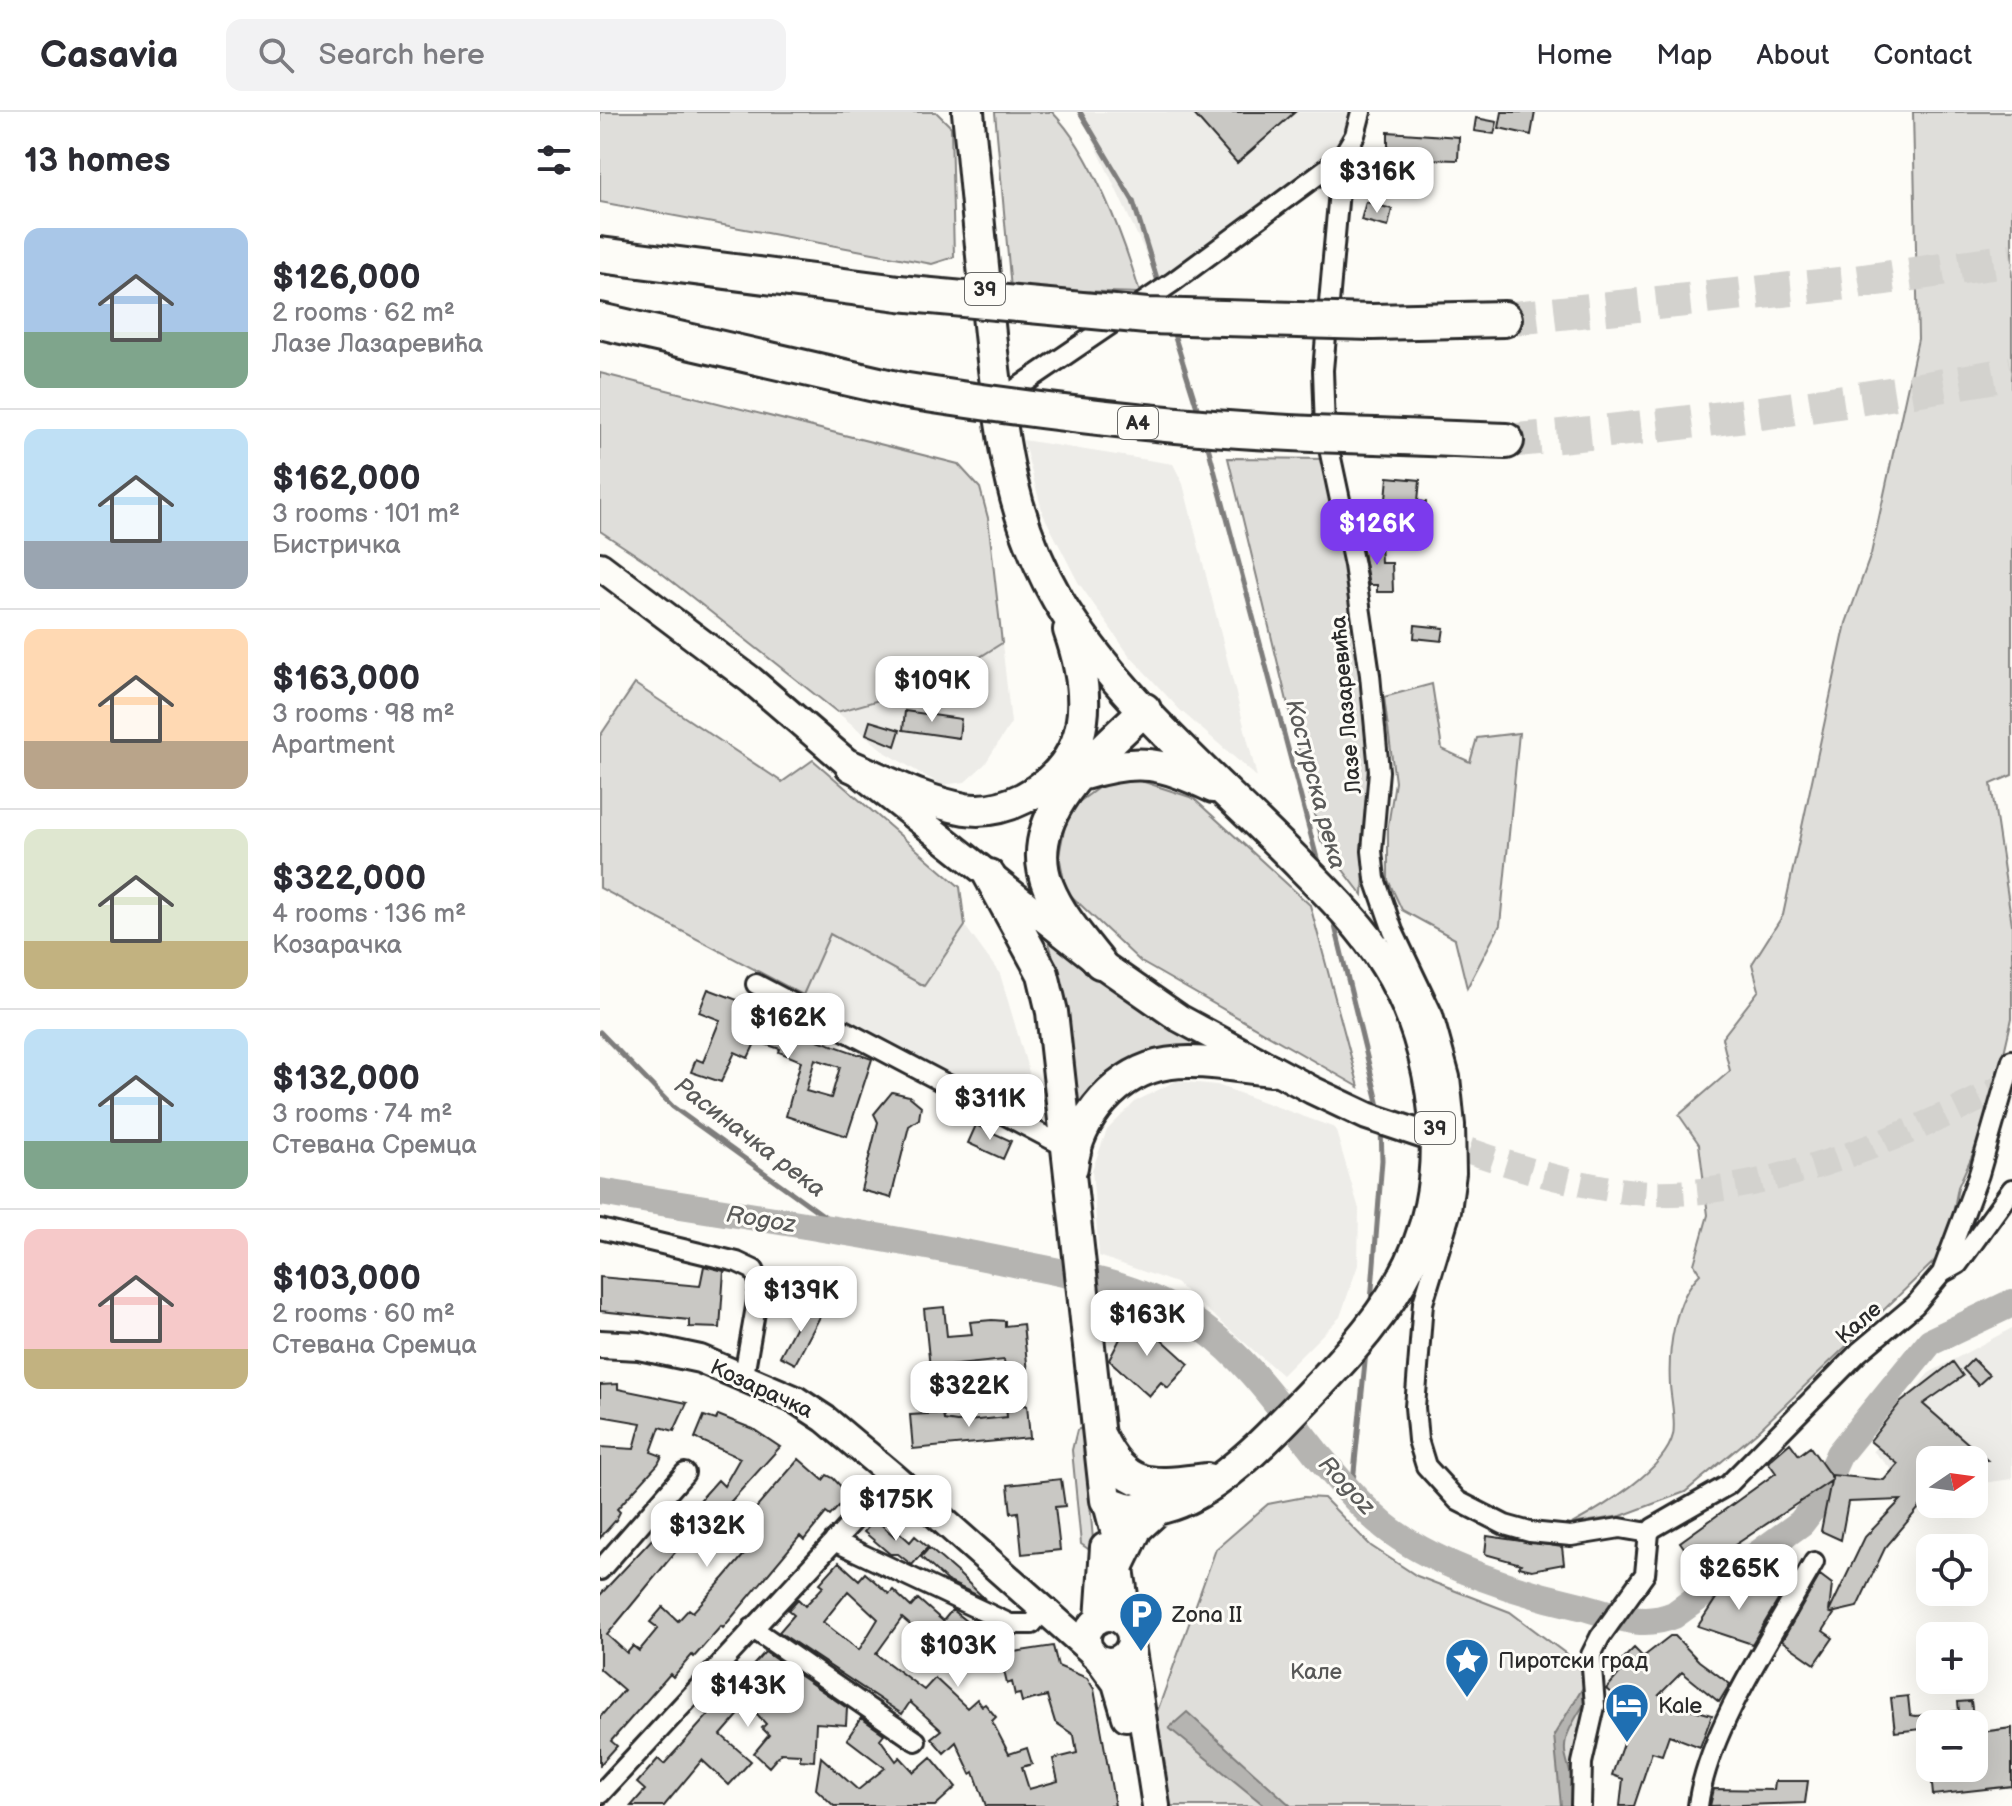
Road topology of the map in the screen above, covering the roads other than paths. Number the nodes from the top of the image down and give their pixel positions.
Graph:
1 (968, 112) edge
2 (1361, 112) edge
3 (1342, 157) junction
4 (600, 255) edge
5 (1504, 319) tunnel mouth
6 (600, 321) edge
7 (998, 401) junction
8 (1506, 441) tunnel mouth
9 (600, 566) edge
10 (1060, 603) junction
11 (1136, 699) junction
12 (1079, 762) junction
13 (851, 766) junction
14 (1234, 797) junction
15 (989, 875) junction
16 (1100, 963) junction
17 (756, 984) dead end
18 (2012, 1060) edge
19 (1271, 1070) junction
20 (1414, 1132) tunnel mouth
21 (1064, 1146) junction
22 (1070, 1189) junction
23 (2012, 1189) edge
24 (600, 1229) edge
25 (1942, 1273) junction
26 (600, 1344) edge
27 (744, 1375) junction
28 (1098, 1433) junction
29 (685, 1473) dead end
30 (894, 1477) junction
31 (1156, 1496) junction
32 (1106, 1500) junction
33 (1649, 1533) junction
34 (834, 1541) junction
35 (1814, 1562) dead end
36 (1120, 1563) junction
37 (600, 1570) edge
38 (1046, 1608) junction
39 (1096, 1622) junction
40 (752, 1628) junction
41 (1130, 1637) junction
42 (1095, 1654) junction
43 (916, 1741) dead end
44 (600, 1794) edge
45 (1141, 1806) edge
46 (1156, 1806) edge
47 (1581, 1806) edge
48 (1698, 1806) edge

1 - 7 main road, 39
2 - 3 street, Лазе Лазаревића
3 - 7 street, Лазе Лазаревића
3 - 33 street, Лазе Лазаревића
4 - 5 highway, bridge
6 - 8 highway, A4, bridge
7 - 10 main road, 39
9 - 13 main road
10 - 11 main road, 39
10 - 12 main road
11 - 12 main road
11 - 14 main road, 39
12 - 13 main road
12 - 14 main road
12 - 16 main road
13 - 15 main road
14 - 31 main road, 39
15 - 16 main road
15 - 21 main road
16 - 19 main road
17 - 21 street
18 - 25 street
19 - 20 main road
19 - 22 main road
21 - 22 main road
22 - 28 main road
23 - 25 street, Кале
24 - 27 street
25 - 33 street, Кале
26 - 27 main road, Козарачка
27 - 30 main road, Козарачка
28 - 31 main road
28 - 32 main road
29 - 37 street
30 - 34 street
30 - 38 main road, Козарачка
31 - 32 main road, 39
31 - 36 main road
32 - 36 main road
32 - 39 main road
33 - 47 street
34 - 38 street
34 - 40 street
35 - 48 street
36 - 41 main road
38 - 39 main road, Козарачка
38 - 42 main road, Козарачка
39 - 41 main road
39 - 42 main road
40 - 43 street
40 - 44 street
41 - 42 main road
41 - 46 main road
42 - 45 main road, Козарачка

